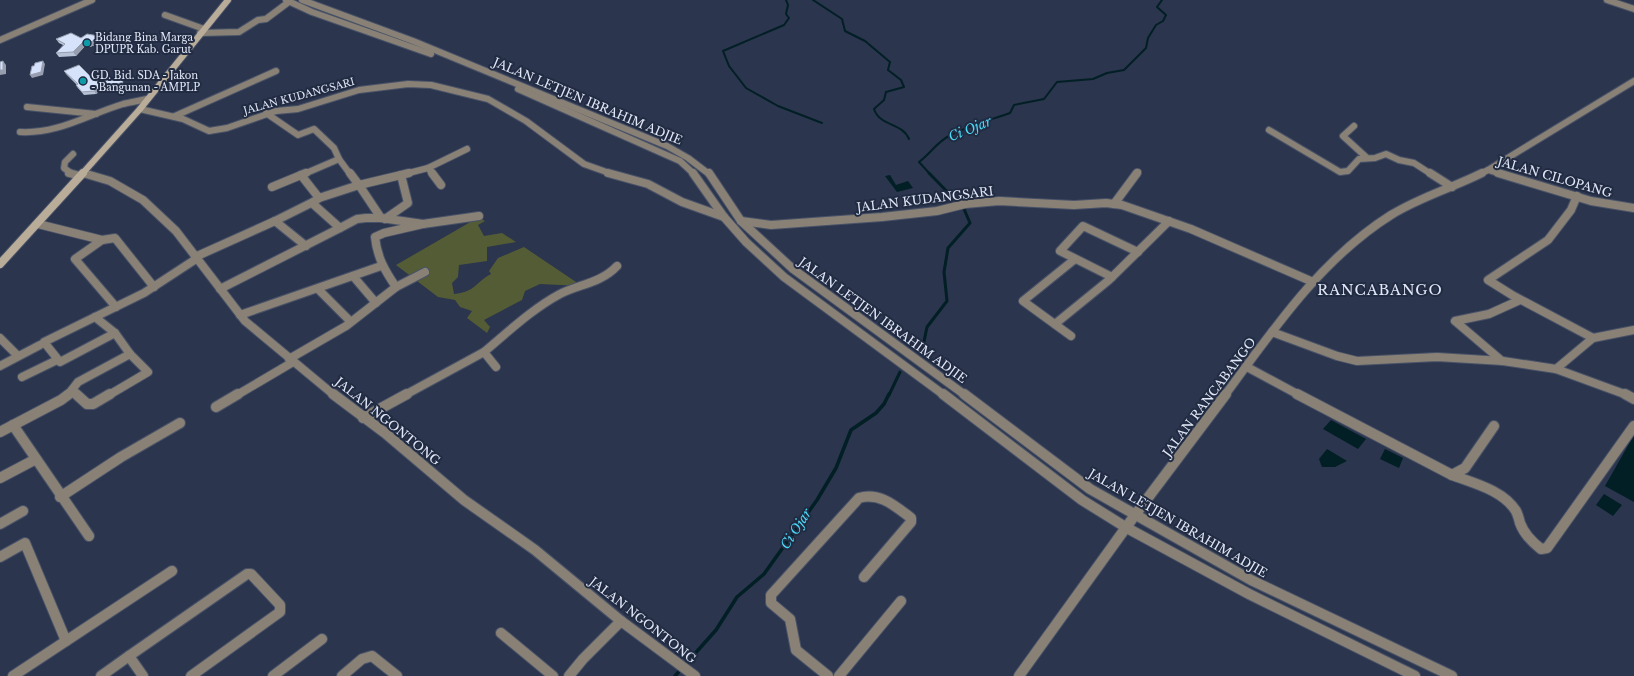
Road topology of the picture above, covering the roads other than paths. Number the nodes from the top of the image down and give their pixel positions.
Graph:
1 (92, 0) edge
2 (228, 0) edge
3 (302, 0) edge
4 (1610, 0) edge
5 (288, 1) edge
6 (1634, 10) edge
7 (165, 14) dead end
8 (202, 31) junction
9 (0, 40) edge
10 (276, 71) dead end
11 (1634, 81) edge
12 (147, 99) junction
13 (27, 107) dead end
14 (140, 109) junction
15 (266, 113) junction
16 (97, 114) junction
17 (175, 116) junction
18 (598, 120) junction
19 (1354, 126) dead end
20 (1269, 130) dead end
21 (20, 132) dead end
22 (467, 149) dead end
23 (73, 154) dead end
24 (1366, 157) junction
25 (339, 159) junction
26 (428, 168) junction
27 (1488, 170) junction
28 (1138, 172) dead end
29 (82, 174) junction
30 (301, 175) junction
31 (402, 175) junction
32 (359, 185) junction
33 (441, 185) dead end
34 (272, 187) dead end
35 (1452, 187) junction
36 (1577, 196) junction
37 (316, 200) junction
38 (1114, 204) junction
39 (1634, 208) edge
40 (480, 216) dead end
41 (724, 217) junction
42 (383, 218) junction
43 (275, 221) junction
44 (741, 221) junction
45 (1169, 221) junction
46 (38, 224) junction
47 (422, 224) junction
48 (340, 228) junction
49 (102, 240) junction
50 (306, 246) junction
51 (1138, 252) junction
52 (195, 258) junction
53 (1075, 259) junction
54 (0, 264) edge
55 (381, 266) junction
56 (617, 266) dead end
57 (425, 272) dead end
58 (352, 276) junction
59 (1112, 277) junction
60 (1313, 282) junction
61 (154, 287) junction
62 (396, 287) junction
63 (220, 289) junction
64 (318, 289) junction
65 (1520, 300) junction
66 (376, 303) junction
67 (116, 307) junction
68 (846, 308) junction
69 (240, 315) junction
70 (96, 316) junction
71 (836, 316) junction
72 (350, 321) junction
73 (1055, 324) junction
74 (1634, 330) edge
75 (1272, 332) junction
76 (115, 333) junction
77 (1071, 336) dead end
78 (0, 338) edge
79 (1593, 338) junction
80 (40, 345) dead end
81 (484, 352) junction
82 (130, 354) junction
83 (18, 356) junction
84 (57, 360) junction
85 (291, 361) junction
86 (1502, 361) junction
87 (0, 366) edge
88 (496, 367) dead end
89 (1247, 367) junction
90 (1556, 369) junction
91 (22, 377) dead end
92 (72, 390) junction
93 (1634, 399) edge
94 (216, 407) dead end
95 (363, 418) junction
96 (180, 424) dead end
97 (13, 425) junction
98 (1494, 426) dead end
99 (1634, 426) edge
100 (0, 432) edge
101 (36, 459) junction
102 (1452, 475) junction
103 (0, 478) edge
104 (60, 497) junction
105 (23, 511) dead end
106 (1135, 515) junction
107 (0, 524) edge
108 (1127, 528) junction
109 (89, 536) dead end
110 (0, 557) edge
111 (172, 571) dead end
112 (864, 577) dead end
113 (901, 601) dead end
114 (621, 620) junction
115 (501, 633) dead end
116 (322, 639) dead end
117 (66, 641) junction
118 (1405, 655) junction
119 (129, 656) junction
120 (1400, 669) junction
121 (691, 673) edge
122 (13, 676) edge
123 (101, 676) edge
124 (143, 676) edge
125 (191, 676) edge
126 (273, 676) edge
127 (342, 676) edge
128 (397, 676) edge
129 (553, 676) edge
130 (570, 676) edge
131 (828, 676) edge
132 (839, 676) edge
133 (1019, 676) edge
134 (1415, 676) edge
135 (1452, 676) edge

1 - 9 street
2 - 8 main road
3 - 18 street, JALAN LETJEN IBRAHIM ADJIE
4 - 6 street
5 - 8 street
5 - 18 street, JALAN LETJEN IBRAHIM ADJIE
7 - 8 street
8 - 12 main road
10 - 17 street
11 - 27 street
12 - 14 main road
12 - 16 street
13 - 16 street
14 - 17 street, JALAN KUDANGSARI
14 - 29 main road
15 - 17 street, JALAN KUDANGSARI
15 - 25 street
15 - 41 street, JALAN KUDANGSARI
16 - 21 street
18 - 41 street, JALAN LETJEN IBRAHIM ADJIE
18 - 44 street, JALAN LETJEN IBRAHIM ADJIE
19 - 24 street
20 - 24 street
22 - 26 street
23 - 29 street, JALAN NGONTONG
24 - 35 street
25 - 30 street
25 - 32 street
26 - 31 street
26 - 33 street
27 - 35 street, JALAN CILOPANG
27 - 36 street, JALAN CILOPANG
28 - 38 street
29 - 46 main road
29 - 52 street, JALAN NGONTONG
30 - 34 street
30 - 37 street
31 - 32 street
31 - 42 street
32 - 37 street
32 - 42 street
35 - 60 street, JALAN CILOPANG
36 - 39 street, JALAN CILOPANG
36 - 65 street
37 - 43 street
37 - 48 street
38 - 44 street, JALAN KUDANGSARI
38 - 45 street, JALAN KUDANGSARI
40 - 47 street
41 - 71 street, JALAN LETJEN IBRAHIM ADJIE
42 - 47 street
42 - 48 street
43 - 50 street
43 - 52 street
44 - 68 street, JALAN LETJEN IBRAHIM ADJIE
45 - 51 street
45 - 60 street, JALAN KUDANGSARI
46 - 49 street
46 - 54 main road
47 - 55 street
48 - 50 street
49 - 61 street
49 - 67 street
50 - 63 street
51 - 53 street
51 - 59 street
52 - 61 street
52 - 63 street, JALAN NGONTONG
53 - 59 street
53 - 73 street
55 - 58 street
55 - 62 street
56 - 81 street
57 - 62 street
58 - 64 street
58 - 66 street
59 - 73 street
60 - 75 street, JALAN RANCABANGO
61 - 67 street
62 - 66 street
63 - 69 street, JALAN NGONTONG
64 - 69 street
64 - 72 street
65 - 79 street
65 - 86 street
66 - 72 street
67 - 70 street
68 - 71 street
68 - 106 street, JALAN LETJEN IBRAHIM ADJIE
69 - 85 street, JALAN NGONTONG
70 - 76 street
70 - 84 street
71 - 108 street, JALAN LETJEN IBRAHIM ADJIE
72 - 85 street
73 - 77 street
74 - 79 street
75 - 86 street
75 - 89 street, JALAN RANCABANGO
76 - 82 street
76 - 84 street
78 - 83 street
79 - 90 street
80 - 83 street
81 - 88 street
81 - 95 street
82 - 92 street
82 - 92 street
83 - 87 street
84 - 91 street
85 - 94 street
85 - 95 street, JALAN NGONTONG
86 - 90 street
89 - 102 street
89 - 106 street, JALAN RANCABANGO
90 - 93 street
92 - 97 street
95 - 114 street, JALAN NGONTONG
96 - 104 street
97 - 100 street
97 - 101 street
98 - 102 street
99 - 102 street
101 - 103 street
101 - 104 street
104 - 109 street
105 - 107 street
106 - 108 street, JALAN RANCABANGO
106 - 118 street, JALAN LETJEN IBRAHIM ADJIE
108 - 120 street, JALAN LETJEN IBRAHIM ADJIE
108 - 133 street, JALAN RANCABANGO
110 - 117 street
111 - 117 street
112 - 131 street
113 - 132 street
114 - 121 street, JALAN NGONTONG
114 - 130 street
115 - 129 street
116 - 126 street
117 - 122 street
118 - 120 street
118 - 135 street, JALAN LETJEN IBRAHIM ADJIE
119 - 123 street
119 - 124 street
119 - 125 street
120 - 134 street, JALAN LETJEN IBRAHIM ADJIE
127 - 128 street

